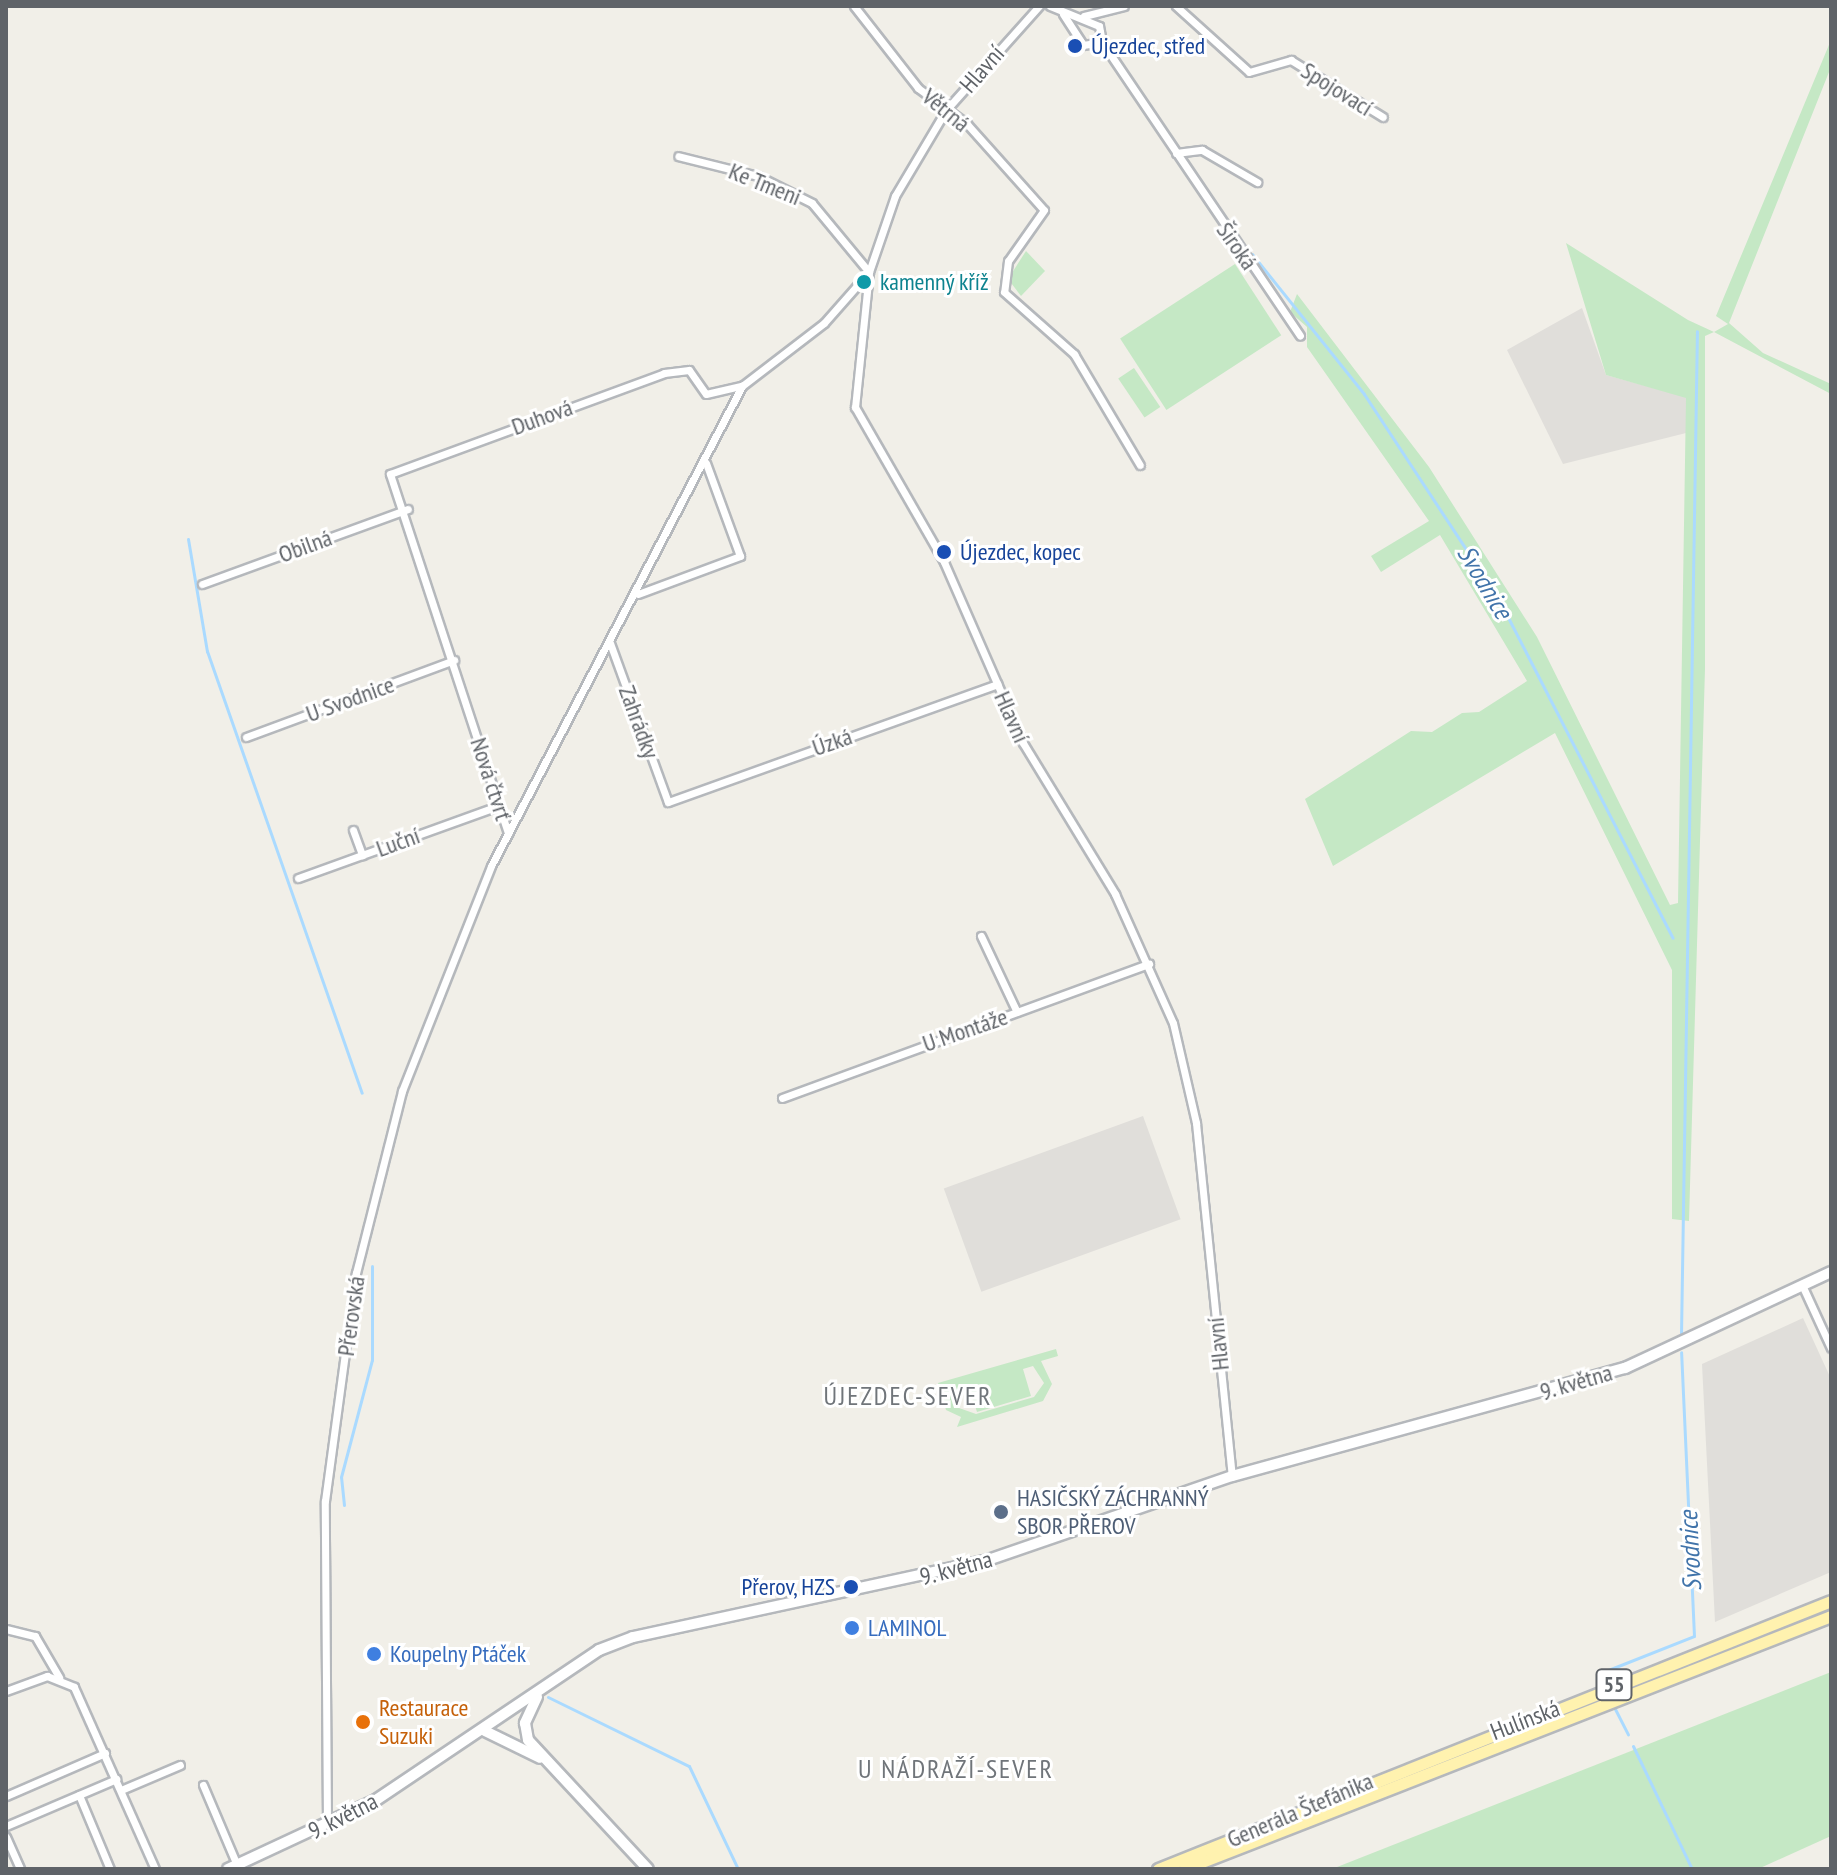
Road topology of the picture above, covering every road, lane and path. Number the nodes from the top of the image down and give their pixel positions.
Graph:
1 (854, 6) edge
2 (1039, 6) edge
3 (1050, 6) edge
4 (1124, 6) edge
5 (1176, 6) edge
6 (1100, 9) edge
7 (1063, 14) junction
8 (1084, 16) junction
9 (1102, 42) junction
10 (946, 110) junction
11 (1383, 117) dead end
12 (1176, 153) junction
13 (678, 156) dead end
14 (1257, 182) dead end
15 (869, 272) junction
16 (1300, 336) dead end
17 (689, 370) joint
18 (742, 386) junction
19 (706, 463) junction
20 (1140, 465) dead end
21 (396, 471) joint
22 (408, 509) junction
23 (202, 584) dead end
24 (638, 594) junction
25 (610, 643) junction
26 (454, 660) junction
27 (997, 684) junction
28 (246, 737) dead end
29 (668, 802) joint
30 (498, 806) junction
31 (353, 830) dead end
32 (508, 833) junction
33 (362, 855) junction
34 (298, 878) dead end
35 (981, 936) dead end
36 (1149, 964) junction
37 (1017, 1012) junction
38 (782, 1098) dead end
39 (1831, 1272) edge
40 (1802, 1285) junction
41 (1831, 1348) edge
42 (1232, 1476) junction
43 (1831, 1601) edge
44 (1831, 1616) edge
45 (6, 1629) edge
46 (63, 1678) junction
47 (6, 1691) edge
48 (540, 1692) junction
49 (485, 1731) junction
50 (105, 1753) junction
51 (180, 1765) dead end
52 (559, 1771) junction
53 (1400, 1773) junction
54 (116, 1779) junction
55 (203, 1785) dead end
56 (121, 1790) junction
57 (79, 1795) junction
58 (6, 1796) edge
59 (7, 1824) edge
60 (328, 1826) junction
61 (6, 1837) edge
62 (233, 1867) edge
63 (20, 1869) edge
64 (110, 1869) edge
65 (155, 1869) edge
66 (648, 1869) edge
67 (1158, 1869) edge
68 (1184, 1869) edge

1 - 10 street, Větrná
2 - 10 street, Hlavní
3 - 7 street
4 - 6 street
5 - 11 street, Spojovací
6 - 8 street
7 - 8 street
7 - 9 street
8 - 9 street, Široká
9 - 12 street, Široká
10 - 15 street, Hlavní
10 - 20 street, Větrná
12 - 14 street
12 - 16 street, Široká
13 - 15 street, Ke Tmeni
15 - 18 street, Nová čtvrť
15 - 27 street, Hlavní
17 - 18 street, Nová čtvrť
17 - 21 street, Duhová
18 - 19 street, Nová čtvrť
19 - 24 street, Nová čtvrť
19 - 24 street
21 - 22 street, Nová čtvrť
22 - 23 street, Obilná
22 - 26 street, Nová čtvrť
24 - 25 street, Nová čtvrť
25 - 29 street, Zahrádky
25 - 32 street, Nová čtvrť
26 - 28 street, U Svodnice
26 - 30 street, Nová čtvrť
27 - 29 street, Úzká
27 - 36 street, Hlavní
30 - 32 street, Nová čtvrť
30 - 33 street, Luční
31 - 33 street
32 - 60 street, Přerovská
33 - 34 street, Luční
35 - 37 street
36 - 37 street, U Montáže
36 - 42 street, Hlavní
37 - 38 street, U Montáže
39 - 40 street, 9. května
40 - 41 street
40 - 42 street, 9. května
42 - 48 street, 9. května
43 - 53 main road, Hulínská / 55
44 - 53 main road, Hulínská / 55
45 - 46 street
46 - 47 street
46 - 50 street
48 - 49 street, 9. května
48 - 52 street
49 - 52 street
49 - 60 street, 9. května
50 - 54 street
50 - 58 street
51 - 56 street
52 - 66 street
53 - 67 main road, Generála Štefánika / 55
53 - 68 main road, Generála Štefánika / 55
54 - 56 street
54 - 57 street
55 - 62 street
56 - 65 street
57 - 59 street
57 - 64 street
60 - 62 street, 9. května
61 - 63 street

